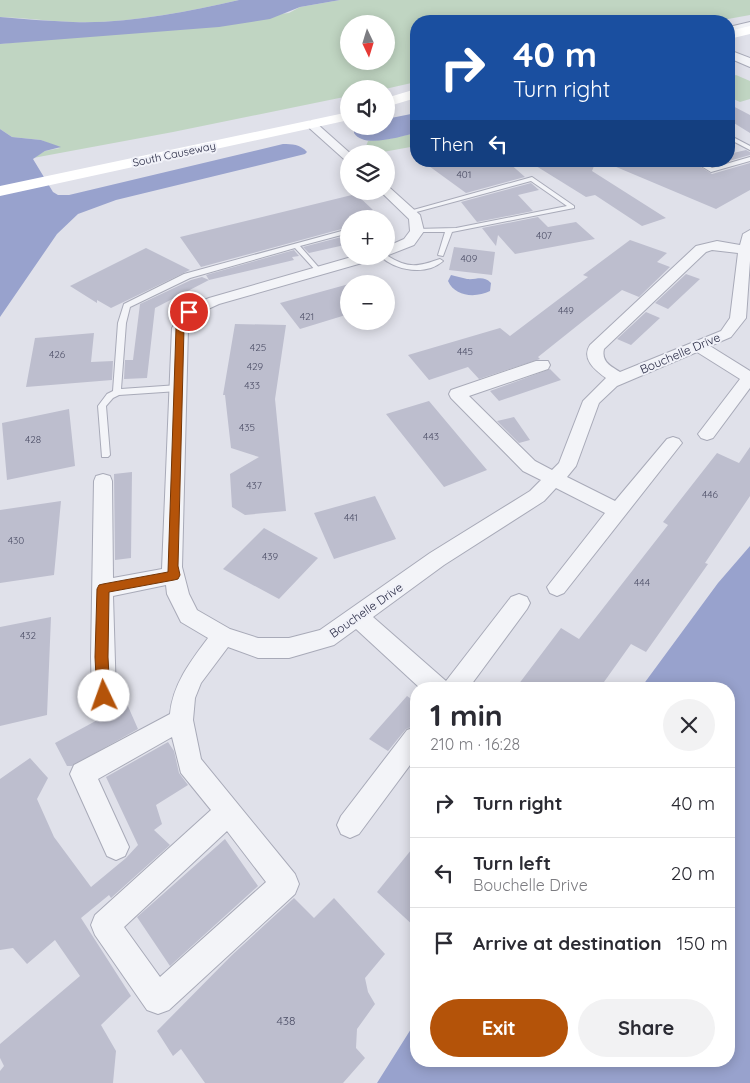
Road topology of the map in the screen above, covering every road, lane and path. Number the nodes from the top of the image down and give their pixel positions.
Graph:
1 (750, 24) edge
2 (735, 27) edge
3 (750, 30) edge
4 (735, 34) edge
5 (735, 55) edge
6 (750, 61) edge
7 (410, 94) edge
8 (410, 95) edge
9 (395, 96) edge
10 (395, 99) edge
11 (410, 103) edge
12 (395, 106) edge
13 (340, 108) edge
14 (340, 112) edge
15 (340, 118) edge
16 (311, 124) junction
17 (221, 133) junction
18 (735, 140) edge
19 (750, 148) edge
20 (340, 150) edge
21 (750, 159) edge
22 (735, 163) edge
23 (706, 167) edge
24 (722, 167) edge
25 (49, 175) junction
26 (0, 179) edge
27 (0, 191) edge
28 (395, 199) edge
29 (409, 212) junction
30 (417, 230) junction
31 (449, 230) junction
32 (340, 233) edge
33 (296, 245) junction
34 (748, 245) edge
35 (395, 248) edge
36 (395, 264) edge
37 (340, 265) edge
38 (319, 271) junction
39 (698, 346) junction
40 (542, 365) dead end
41 (750, 378) edge
42 (618, 379) junction
43 (178, 388) junction
44 (117, 392) junction
45 (707, 434) dead end
46 (673, 443) dead end
47 (105, 455) dead end
48 (553, 480) junction
49 (102, 481) dead end
50 (618, 511) junction
51 (174, 575) junction
52 (557, 587) dead end
53 (103, 589) junction
54 (519, 603) dead end
55 (357, 616) junction
56 (223, 636) junction
57 (430, 682) edge
58 (459, 682) edge
59 (104, 696) dead end
60 (181, 720) junction
61 (410, 746) edge
62 (228, 812) junction
63 (350, 825) dead end
64 (116, 847) dead end

1 - 2 main road
3 - 4 main road
5 - 6 street
7 - 9 main road
8 - 10 main road
11 - 12 main road
13 - 17 main road, South Causeway
14 - 16 main road
15 - 16 main road, South Causeway
16 - 17 main road
16 - 20 street
16 - 25 main road, South Causeway
17 - 25 main road, South Causeway
18 - 19 lane
21 - 22 lane
23 - 24 lane
25 - 26 main road, South Causeway
25 - 27 main road, South Causeway
28 - 29 street
29 - 30 street
29 - 31 lane
30 - 31 lane
30 - 35 street
31 - 36 lane
32 - 33 lane
33 - 38 lane
33 - 44 lane
34 - 39 street, Bouchelle Drive
34 - 42 street
37 - 38 street, Bouchelle Drive
38 - 43 street, Bouchelle Drive
39 - 41 street
39 - 42 street, Bouchelle Drive
40 - 48 street
41 - 45 street
42 - 48 street, Bouchelle Drive
43 - 44 lane
43 - 51 street, Bouchelle Drive
44 - 47 lane
46 - 50 street
48 - 50 street
48 - 55 street, Bouchelle Drive
49 - 53 street
50 - 52 street
51 - 53 street
51 - 56 street, Bouchelle Drive
53 - 59 street
54 - 58 street
55 - 56 street, Bouchelle Drive
55 - 57 street
56 - 60 street
60 - 62 street
60 - 64 street
61 - 63 street
62 - 62 street

